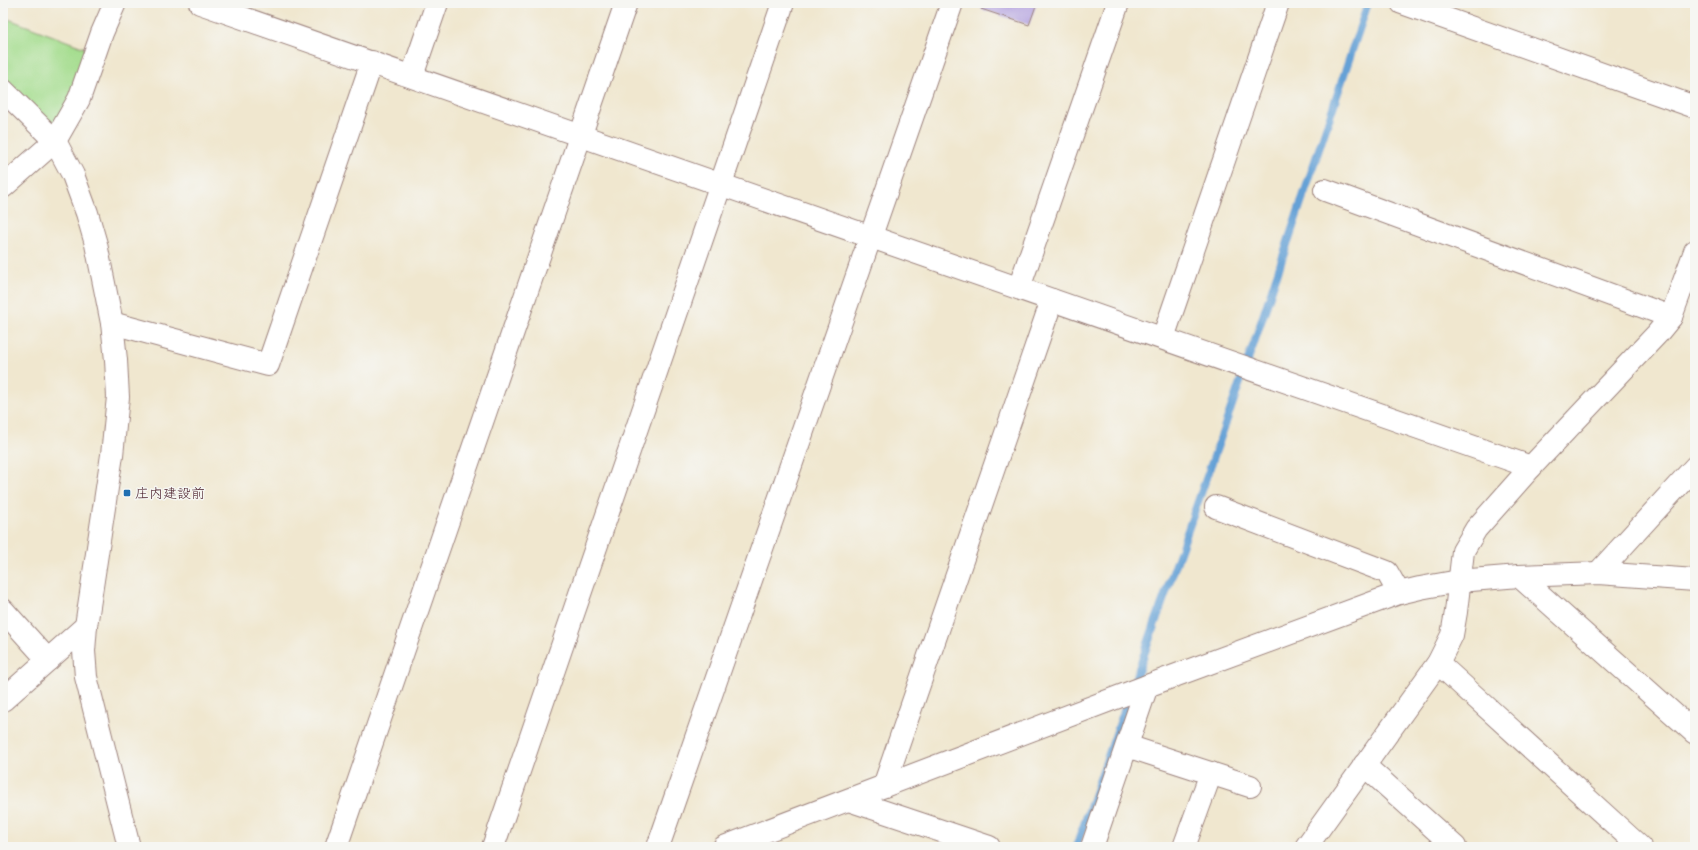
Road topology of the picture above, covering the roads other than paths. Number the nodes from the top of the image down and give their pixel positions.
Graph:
1 (115, 3) edge
2 (200, 3) edge
3 (437, 3) edge
4 (626, 3) edge
5 (783, 3) edge
6 (952, 3) edge
7 (1118, 3) edge
8 (1278, 3) edge
9 (1402, 3) edge
10 (372, 62) junction
11 (412, 76) junction
12 (3, 90) edge
13 (1695, 107) edge
14 (581, 135) junction
15 (55, 141) junction
16 (720, 184) junction
17 (3, 187) edge
18 (1326, 190) dead end
19 (871, 236) junction
20 (1695, 251) edge
21 (1019, 288) junction
22 (1052, 300) junction
23 (1671, 317) junction
24 (112, 323) junction
25 (1162, 338) junction
26 (1531, 467) junction
27 (1695, 467) edge
28 (1216, 506) dead end
29 (1598, 573) junction
30 (1518, 576) junction
31 (1695, 580) edge
32 (1458, 581) junction
33 (1399, 593) junction
34 (3, 610) edge
35 (86, 626) junction
36 (48, 660) junction
37 (1438, 663) junction
38 (1147, 686) junction
39 (3, 700) edge
40 (1695, 733) edge
41 (1128, 746) junction
42 (1364, 765) junction
43 (1211, 773) junction
44 (884, 786) junction
45 (1250, 786) dead end
46 (849, 800) junction
47 (129, 847) edge
48 (336, 847) edge
49 (493, 847) edge
50 (658, 847) edge
51 (724, 847) edge
52 (989, 847) edge
53 (1092, 847) edge
54 (1184, 847) edge
55 (1306, 847) edge
56 (1455, 847) edge
57 (1640, 847) edge

1 - 15 street
2 - 10 street
3 - 11 street
4 - 14 street
5 - 16 street
6 - 19 street
7 - 21 street
8 - 25 street
9 - 13 street
10 - 11 street
10 - 24 street
11 - 14 street
12 - 15 street
14 - 16 street
14 - 48 street
15 - 17 street
15 - 24 street
16 - 19 street
16 - 49 street
18 - 23 street
19 - 21 street
19 - 50 street
20 - 23 street
21 - 22 street
22 - 25 street
22 - 44 street
23 - 26 street
24 - 35 street
25 - 26 street
26 - 32 street
27 - 29 street
28 - 33 street
29 - 30 street
29 - 31 street
30 - 32 street
30 - 40 street
32 - 33 street
32 - 37 street
33 - 38 street
34 - 36 street
35 - 36 street
35 - 47 street
36 - 39 street
37 - 42 street
37 - 57 street
38 - 41 street
38 - 44 street
41 - 43 street
41 - 53 street
42 - 55 street
42 - 56 street
43 - 45 street
43 - 54 street
44 - 46 street
46 - 51 street
46 - 52 street

